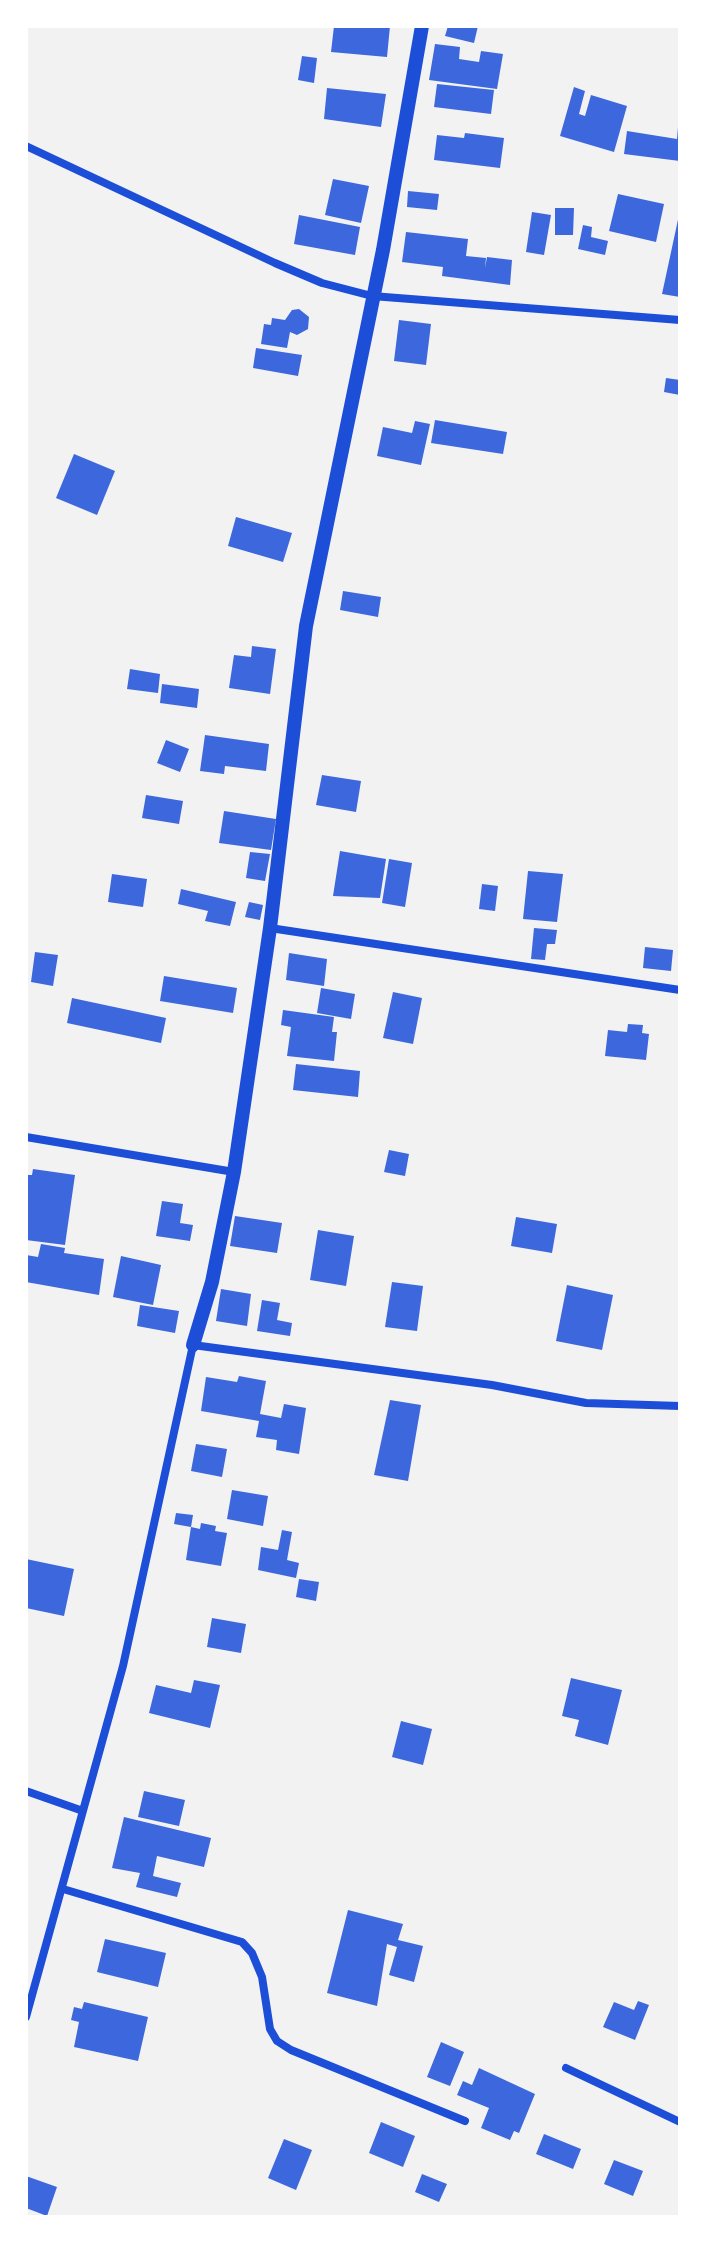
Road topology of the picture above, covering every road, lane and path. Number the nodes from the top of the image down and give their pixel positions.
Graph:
1 (422, 26) edge
2 (26, 146) edge
3 (372, 296) junction
4 (680, 320) edge
5 (270, 928) junction
6 (680, 990) edge
7 (26, 1137) edge
8 (234, 1172) junction
9 (193, 1345) junction
10 (680, 1406) edge
11 (26, 1791) edge
12 (83, 1811) junction
13 (63, 1889) junction
14 (26, 2017) edge
15 (566, 2068) dead end
16 (465, 2121) dead end
17 (680, 2122) edge

1 - 3 street
2 - 3 street
3 - 4 street
3 - 5 street
5 - 6 street
5 - 8 street
7 - 8 street
8 - 9 street
9 - 10 street
9 - 12 street
11 - 12 street
12 - 13 street
13 - 14 street
13 - 16 street
15 - 17 street

